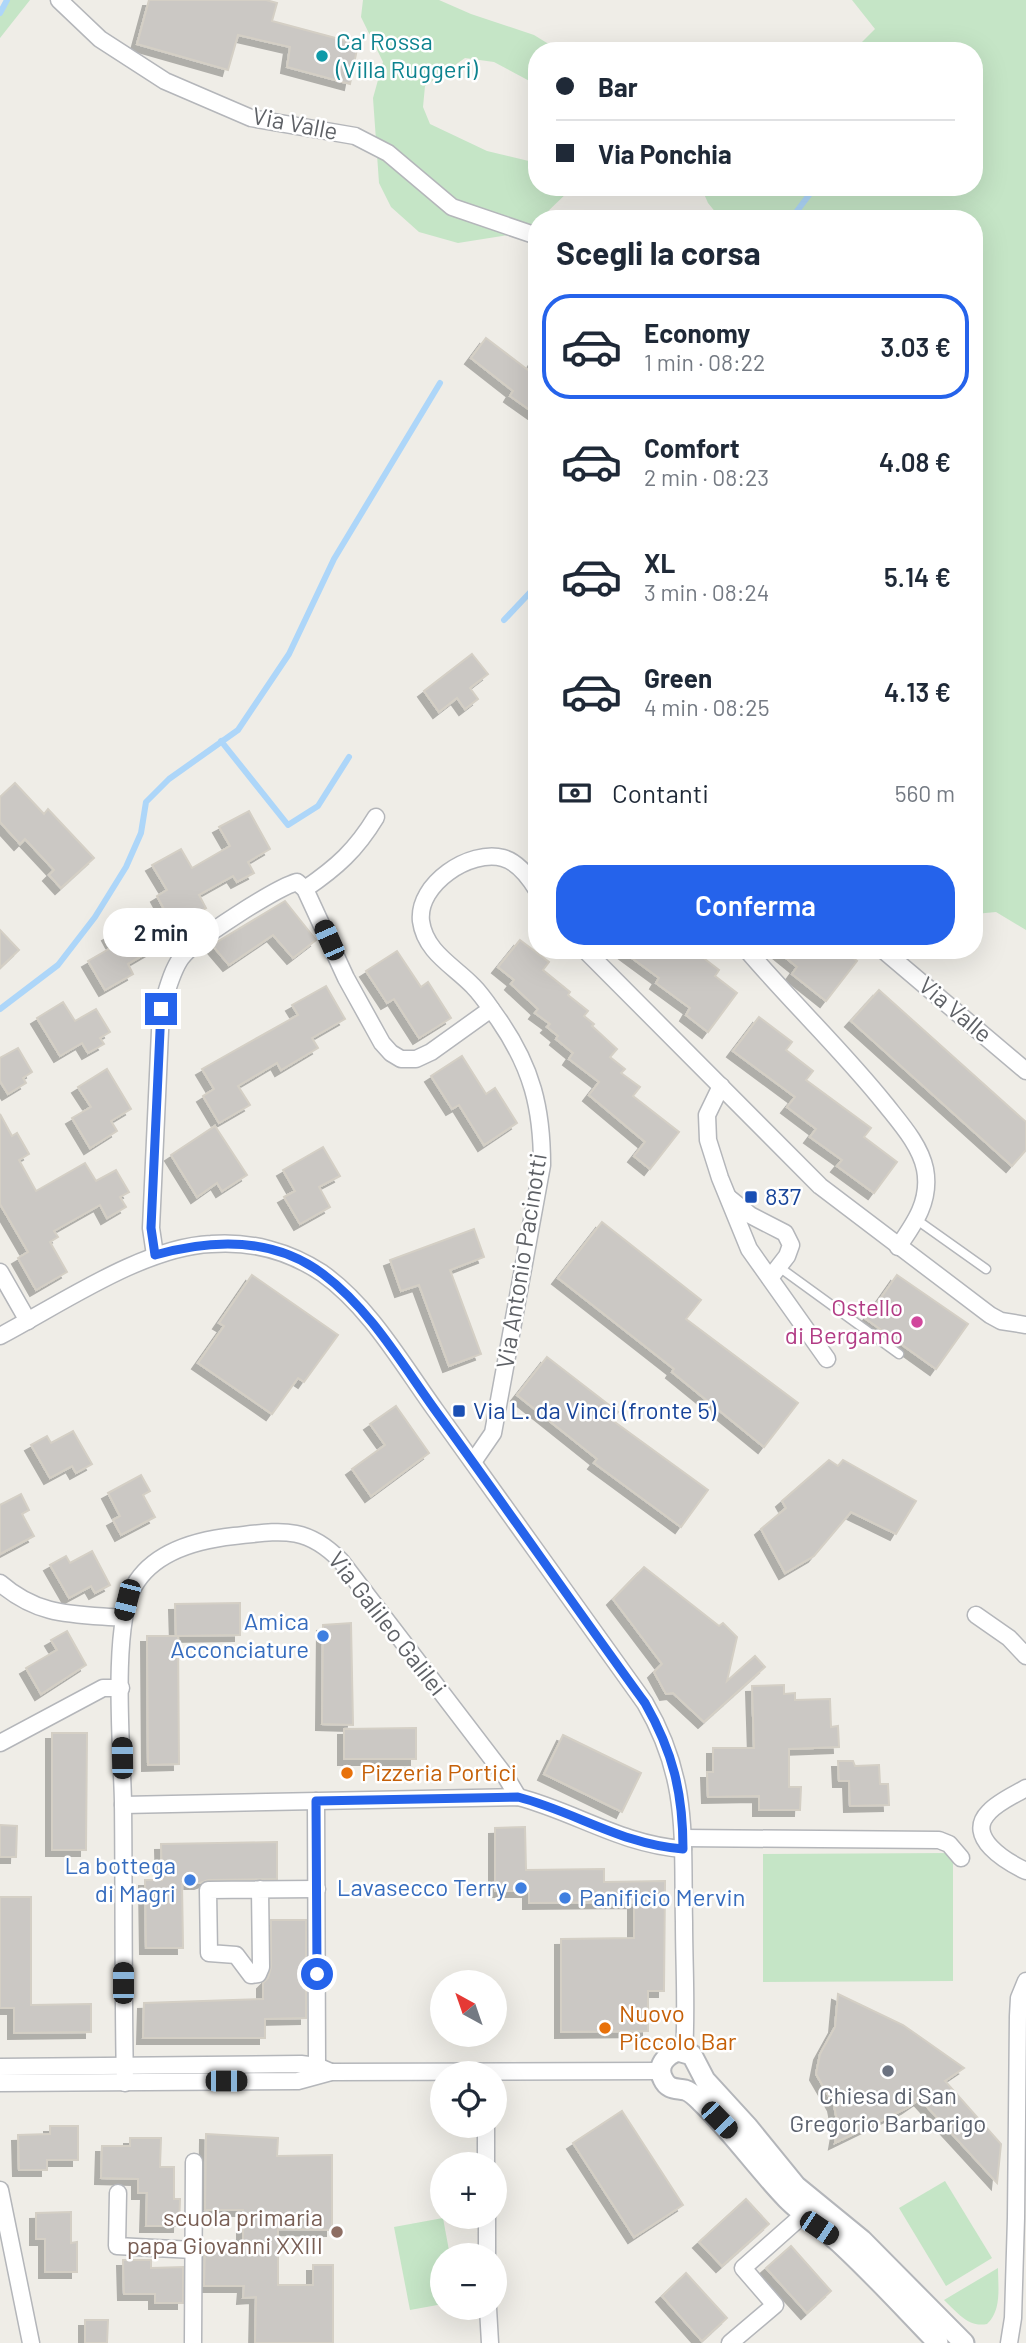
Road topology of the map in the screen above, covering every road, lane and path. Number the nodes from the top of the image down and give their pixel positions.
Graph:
1 (58, 0) edge
2 (528, 233) edge
3 (376, 817) dead end
4 (528, 877) edge
5 (305, 889) junction
6 (594, 959) edge
7 (755, 959) edge
8 (894, 959) edge
9 (491, 1009) junction
10 (1026, 1070) edge
11 (721, 1086) junction
12 (727, 1196) junction
13 (917, 1220) junction
14 (898, 1247) junction
15 (155, 1255) junction
16 (986, 1269) dead end
17 (0, 1272) edge
18 (775, 1272) junction
19 (29, 1321) junction
20 (1020, 1324) edge
21 (0, 1336) edge
22 (899, 1354) dead end
23 (827, 1359) dead end
24 (473, 1462) junction
25 (0, 1583) edge
26 (975, 1615) dead end
27 (122, 1618) junction
28 (1026, 1656) edge
29 (121, 1688) junction
30 (0, 1743) edge
31 (1026, 1788) edge
32 (518, 1797) junction
33 (316, 1801) junction
34 (123, 1805) junction
35 (683, 1843) junction
36 (961, 1858) dead end
37 (1026, 1871) edge
38 (260, 1889) junction
39 (317, 1889) junction
40 (1026, 1981) edge
41 (684, 2052) junction
42 (124, 2065) junction
43 (0, 2067) edge
44 (324, 2069) junction
45 (430, 2071) edge
46 (661, 2071) junction
47 (507, 2072) edge
48 (700, 2073) junction
49 (0, 2083) edge
50 (124, 2083) junction
51 (685, 2090) junction
52 (194, 2162) dead end
53 (0, 2190) edge
54 (118, 2193) dead end
55 (803, 2215) junction
56 (193, 2250) junction
57 (488, 2320) edge
58 (32, 2343) edge
59 (194, 2343) edge
60 (489, 2343) edge
61 (730, 2343) edge
62 (938, 2343) edge
63 (964, 2343) edge
64 (1009, 2343) edge

1 - 2 street, Via Valle
3 - 5 street
4 - 9 street, Via Antonio Pacinotti
5 - 9 street
5 - 15 street
6 - 11 street
7 - 13 street
8 - 10 street, Via Valle
9 - 24 street, Via Antonio Pacinotti
11 - 12 street
11 - 14 street
12 - 18 street
12 - 18 street
13 - 14 street
13 - 16 lane
14 - 20 street
15 - 19 street
15 - 24 street
17 - 19 street
18 - 22 lane
18 - 23 street
19 - 21 street
24 - 35 street
25 - 27 street
26 - 28 street
27 - 29 street, Via Galileo Galilei
27 - 32 street, Via Galileo Galilei
29 - 30 street
29 - 34 street, Via Galileo Galilei
31 - 37 street
32 - 33 street
32 - 35 street
33 - 34 street
33 - 39 street
34 - 42 street, Via Galileo Galilei
35 - 36 street
35 - 41 street
38 - 38 street
38 - 39 street
39 - 44 street
40 - 64 street
41 - 46 street
41 - 48 street
42 - 43 street
42 - 44 street
42 - 50 street, Via Galileo Galilei
44 - 45 street
44 - 50 street
46 - 47 street
46 - 51 street
48 - 51 street
48 - 63 street
49 - 50 street
51 - 55 street
52 - 56 street
53 - 58 street
54 - 56 street
55 - 61 street
55 - 62 street
56 - 59 street
57 - 60 street

